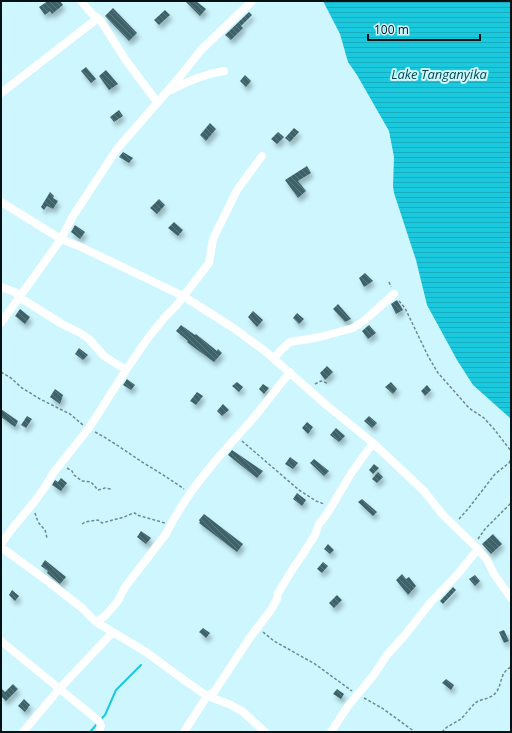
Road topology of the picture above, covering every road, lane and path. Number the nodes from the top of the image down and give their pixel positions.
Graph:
1 (81, 1) edge
2 (252, 1) edge
3 (98, 18) junction
4 (224, 70) dead end
5 (1, 93) edge
6 (166, 93) junction
7 (157, 102) junction
8 (262, 156) dead end
9 (1, 202) edge
10 (61, 239) junction
11 (389, 282) dead end
12 (1, 287) edge
13 (394, 294) junction
14 (183, 296) junction
15 (19, 297) junction
16 (1, 323) edge
17 (274, 358) junction
18 (126, 370) junction
19 (290, 372) junction
20 (327, 383) dead end
21 (310, 390) junction
22 (236, 436) junction
23 (373, 443) junction
24 (511, 451) edge
25 (511, 458) edge
26 (59, 466) junction
27 (111, 489) dead end
28 (35, 501) junction
29 (511, 503) edge
30 (331, 507) junction
31 (82, 524) dead end
32 (170, 524) junction
33 (454, 525) junction
34 (48, 538) dead end
35 (1, 544) edge
36 (1, 547) edge
37 (476, 547) junction
38 (511, 598) edge
39 (96, 622) junction
40 (258, 627) junction
41 (112, 632) junction
42 (1, 641) edge
43 (511, 668) edge
44 (60, 688) junction
45 (358, 694) junction
46 (207, 696) junction
47 (23, 732) edge
48 (99, 732) edge
49 (184, 732) edge
50 (265, 732) edge
51 (331, 732) edge
52 (415, 732) edge
53 (442, 732) edge

1 - 3 street
2 - 6 street
3 - 5 street
3 - 7 street
4 - 6 street
6 - 7 street
7 - 10 street
8 - 14 street
9 - 10 street
10 - 14 street
10 - 15 street
11 - 13 path
12 - 15 street
13 - 17 street
13 - 24 path
14 - 17 street
14 - 18 street
15 - 16 street
15 - 18 street
17 - 19 street
18 - 26 street
19 - 21 street
19 - 22 street
20 - 21 path
21 - 23 street
22 - 30 path
22 - 32 street
23 - 30 street
23 - 33 street
25 - 33 path
26 - 27 path
26 - 28 street
28 - 34 path
28 - 35 street
29 - 37 path
30 - 40 street
31 - 32 path
32 - 39 street
33 - 37 street
36 - 39 street
37 - 38 street
37 - 45 street
39 - 41 street
40 - 45 path
40 - 46 street
41 - 44 street
41 - 46 street
42 - 44 street
43 - 53 path
44 - 47 street
44 - 48 street
45 - 51 street
45 - 52 path
46 - 49 street
46 - 50 street

